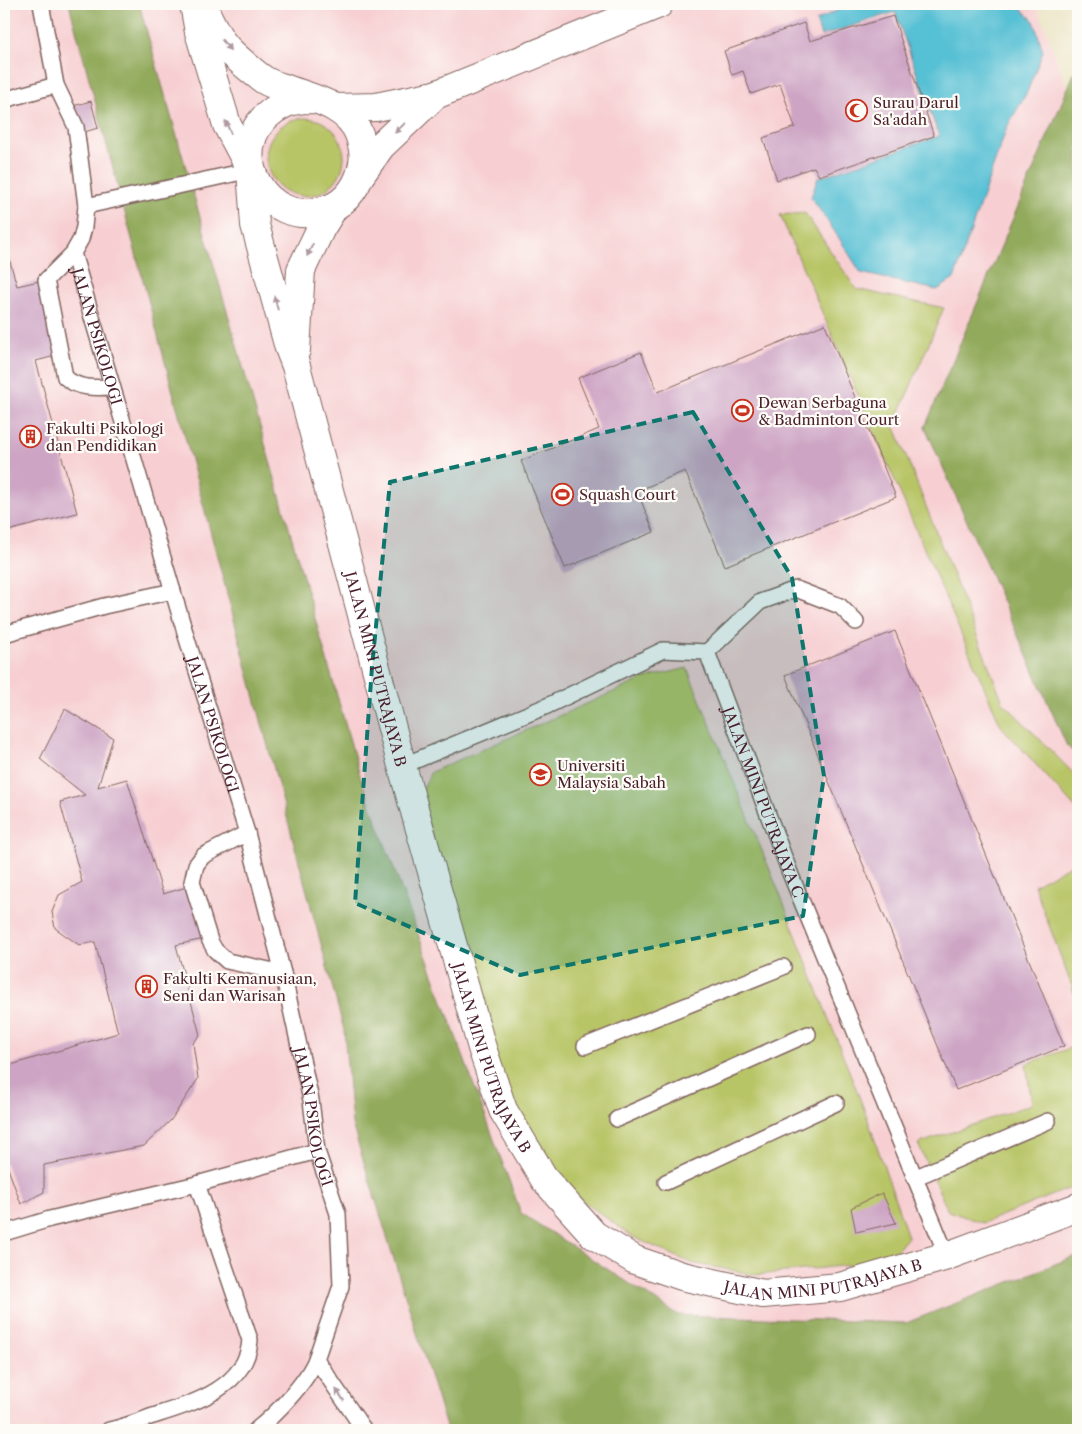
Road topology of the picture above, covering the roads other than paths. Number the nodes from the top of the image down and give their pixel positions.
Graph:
1 (41, 4) edge
2 (194, 4) edge
3 (201, 4) edge
4 (659, 4) edge
5 (56, 85) junction
6 (435, 95) junction
7 (4, 100) edge
8 (325, 103) junction
9 (251, 170) junction
10 (362, 173) junction
11 (86, 206) junction
12 (334, 207) junction
13 (73, 253) junction
14 (296, 366) junction
15 (112, 387) junction
16 (173, 591) junction
17 (856, 622) dead end
18 (4, 634) edge
19 (708, 652) junction
20 (402, 766) junction
21 (248, 833) junction
22 (783, 967) dead end
23 (283, 973) junction
24 (808, 1034) dead end
25 (585, 1046) dead end
26 (836, 1103) dead end
27 (617, 1119) dead end
28 (1048, 1121) dead end
29 (317, 1151) junction
30 (914, 1178) junction
31 (666, 1182) dead end
32 (197, 1184) junction
33 (1078, 1207) edge
34 (4, 1233) edge
35 (947, 1256) junction
36 (316, 1360) junction
37 (109, 1430) edge
38 (256, 1430) edge
39 (364, 1430) edge

1 - 5 lane, JALAN PSIKOLOGI
9 -> 2 street
3 -> 8 street
4 - 6 street
5 - 7 lane
5 - 11 lane, JALAN PSIKOLOGI
6 - 8 street
6 -> 10 street
8 - 9 street
8 - 10 street
9 - 11 lane
9 - 12 street
14 -> 9 street
10 - 12 street
11 - 13 lane, JALAN PSIKOLOGI
12 -> 14 street
13 - 15 lane, JALAN PSIKOLOGI
13 - 15 lane
14 - 20 street, JALAN MINI PUTRAJAYA B
15 - 16 lane, JALAN PSIKOLOGI
16 - 18 lane
16 - 21 lane, JALAN PSIKOLOGI
17 - 19 lane
19 - 20 lane
19 - 30 lane, JALAN MINI PUTRAJAYA C
20 - 35 street, JALAN MINI PUTRAJAYA B
21 - 23 lane, JALAN PSIKOLOGI
21 - 23 lane
22 - 25 lane
23 - 29 lane, JALAN PSIKOLOGI
24 - 27 lane
26 - 31 lane
28 - 30 lane
29 - 32 lane
29 - 36 lane, JALAN PSIKOLOGI
30 - 35 lane, JALAN MINI PUTRAJAYA C
32 - 34 lane
32 - 37 lane
33 - 35 street, JALAN MINI PUTRAJAYA B
36 - 38 lane, JALAN PSIKOLOGI
39 -> 36 lane

